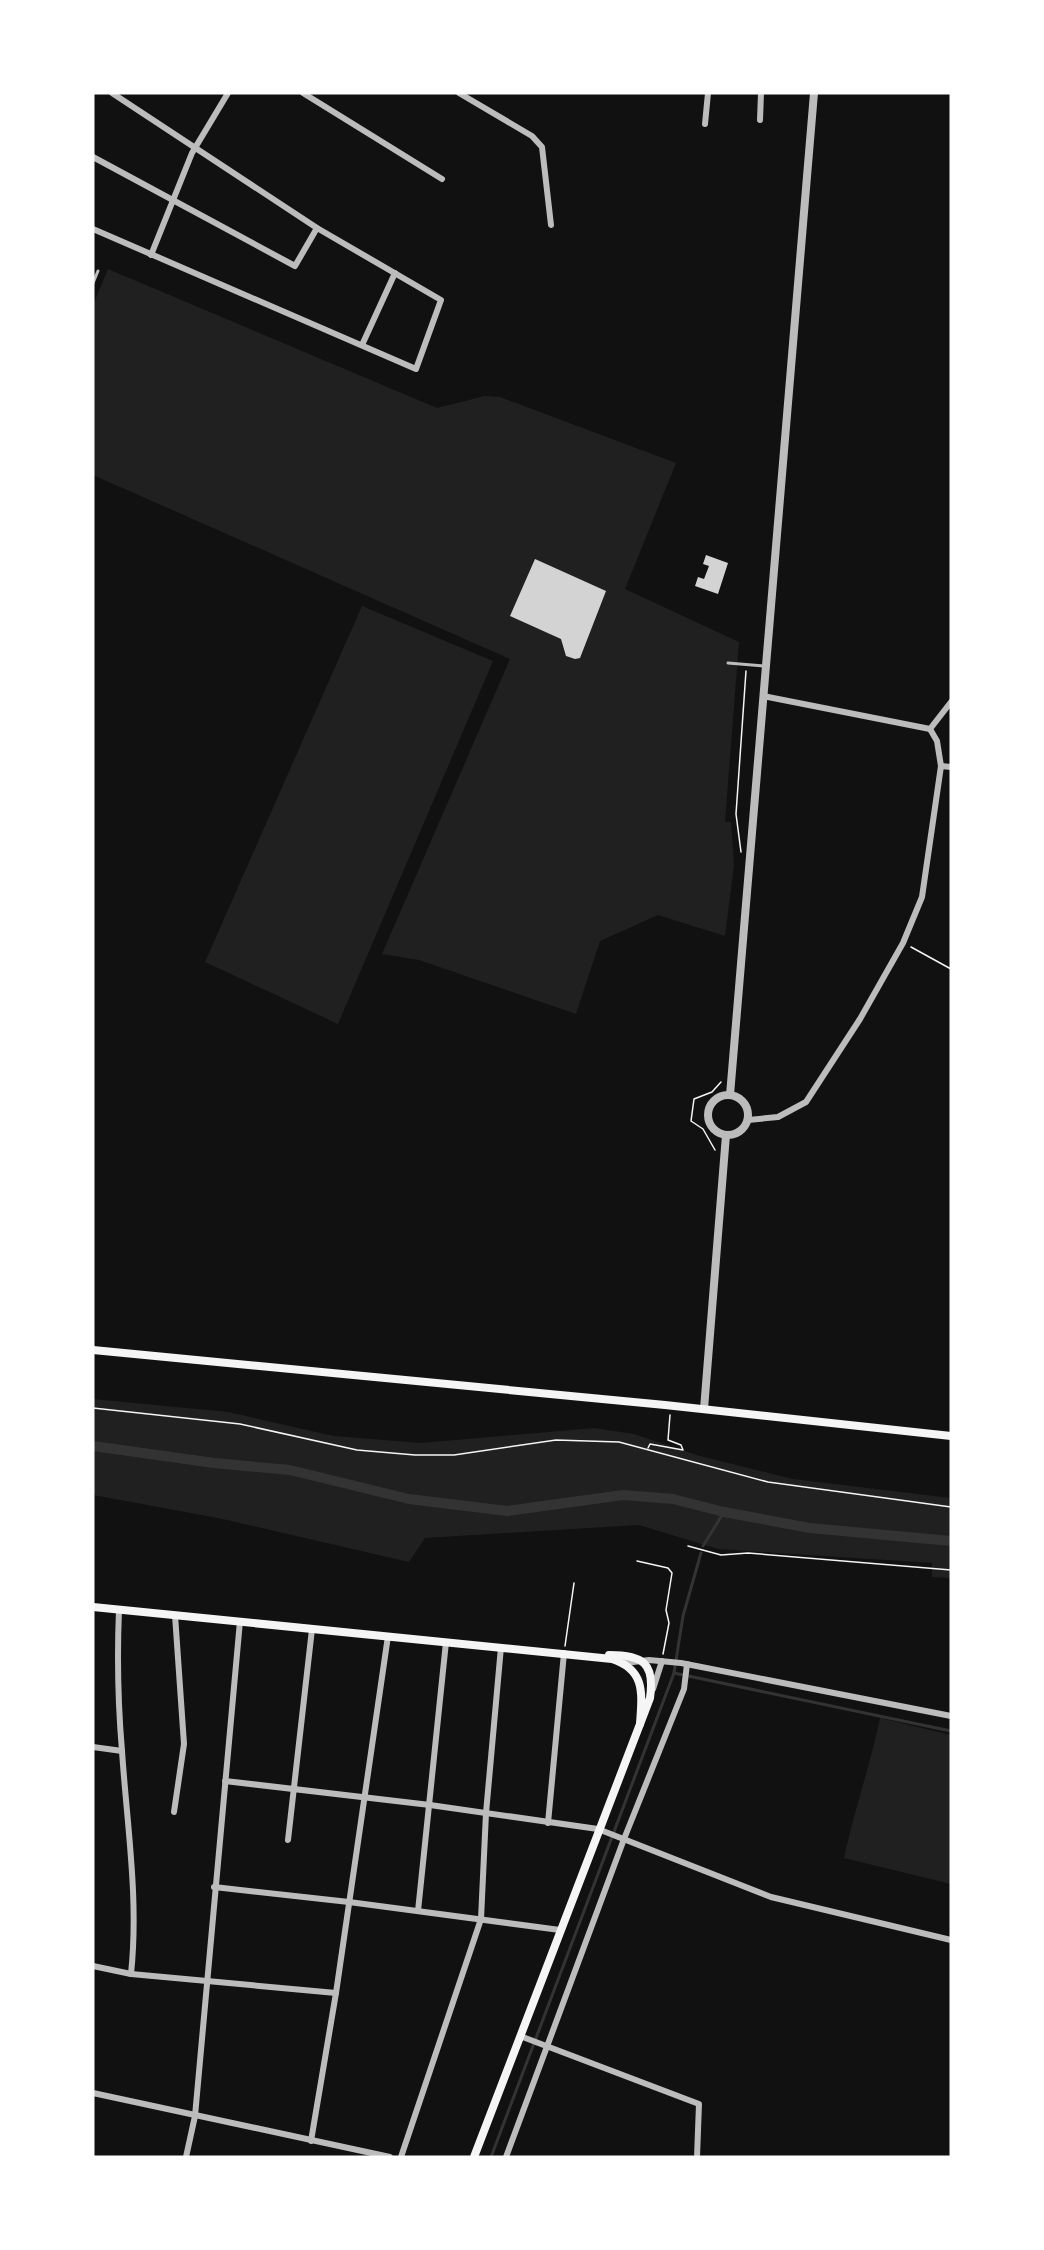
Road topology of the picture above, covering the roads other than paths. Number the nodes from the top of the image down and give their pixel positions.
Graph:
1 (112, 93) edge
2 (228, 93) edge
3 (303, 93) edge
4 (459, 93) edge
5 (708, 93) edge
6 (761, 93) edge
7 (814, 93) edge
8 (760, 120) dead end
9 (705, 124) dead end
10 (195, 148) junction
11 (93, 157) edge
12 (441, 179) dead end
13 (174, 200) junction
14 (551, 225) dead end
15 (317, 228) junction
16 (93, 229) edge
17 (151, 255) junction
18 (98, 271) dead end
19 (395, 273) junction
20 (93, 283) edge
21 (362, 345) junction
22 (728, 663) dead end
23 (766, 666) junction
24 (764, 696) junction
25 (951, 702) edge
26 (930, 729) junction
27 (941, 766) junction
28 (951, 767) edge
29 (730, 1095) junction
30 (748, 1120) junction
31 (726, 1135) junction
32 (93, 1350) edge
33 (704, 1409) junction
34 (951, 1436) edge
35 (93, 1607) edge
36 (119, 1610) junction
37 (175, 1615) junction
38 (240, 1622) junction
39 (312, 1629) junction
40 (388, 1636) junction
41 (446, 1642) junction
42 (501, 1647) junction
43 (564, 1653) junction
44 (591, 1655) junction
45 (642, 1661) junction
46 (662, 1661) junction
47 (625, 1663) junction
48 (685, 1665) junction
49 (638, 1681) junction
50 (650, 1698) junction
51 (951, 1716) edge
52 (640, 1724) junction
53 (93, 1747) edge
54 (122, 1751) junction
55 (225, 1781) junction
56 (296, 1788) junction
57 (366, 1797) junction
58 (430, 1805) junction
59 (174, 1812) dead end
60 (486, 1813) junction
61 (548, 1823) junction
62 (601, 1831) junction
63 (624, 1839) junction
64 (288, 1840) dead end
65 (214, 1887) junction
66 (349, 1902) junction
67 (418, 1911) junction
68 (481, 1919) junction
69 (560, 1930) junction
70 (951, 1940) edge
71 (93, 1966) edge
72 (131, 1974) junction
73 (206, 1982) junction
74 (336, 1993) junction
75 (523, 2037) junction
76 (546, 2046) junction
77 (93, 2092) edge
78 (195, 2116) junction
79 (310, 2141) junction
80 (186, 2157) edge
81 (390, 2157) edge
82 (401, 2157) edge
83 (474, 2157) edge
84 (506, 2157) edge
85 (697, 2157) edge

1 - 10 street
2 - 10 street
3 - 12 street
4 - 14 street
5 - 9 street
6 - 8 street
7 - 23 street
10 - 13 street
10 - 15 street
11 - 13 street
13 - 15 street
13 - 17 street
15 - 19 street
16 - 17 street
17 - 21 street
18 - 20 lane
19 - 21 street
19 - 21 street
22 - 23 lane
23 - 24 street
24 - 26 street
24 - 29 street
25 - 26 street
26 - 27 street
27 - 28 street
27 - 30 street
29 - 30 street
29 - 31 street
30 - 31 street
31 - 33 street
32 - 33 main road
33 - 34 main road
35 - 36 main road
36 - 37 main road
36 - 54 street
37 - 38 main road
37 - 59 street
38 - 39 main road
38 - 55 street
39 - 40 main road
39 - 56 street
40 - 41 main road
40 - 57 street
41 - 42 main road
41 - 58 street
42 - 43 main road
42 - 60 street
43 - 44 main road
43 - 61 street
44 - 45 main road
44 - 47 main road
45 - 46 street
45 - 47 street
45 - 49 street
45 - 50 main road
46 - 48 street
46 - 50 street
47 - 49 main road
48 - 51 street
48 - 63 street
49 - 52 main road
50 - 52 main road
52 - 62 main road
53 - 54 street
54 - 72 street
55 - 56 street
55 - 65 street
56 - 57 street
56 - 64 street
57 - 58 street
57 - 66 street
58 - 60 street
58 - 67 street
60 - 61 street
60 - 68 street
61 - 62 street
62 - 63 street
62 - 69 main road
63 - 70 street
63 - 76 street
65 - 66 street
65 - 73 street
66 - 67 street
66 - 74 street
67 - 68 street
68 - 69 street
68 - 82 street
69 - 75 main road
71 - 72 street
72 - 73 street
73 - 74 street
73 - 78 street
74 - 79 street
75 - 76 street
75 - 83 main road
76 - 84 street
76 - 85 street
77 - 78 street
78 - 79 street
78 - 80 street
79 - 81 street

